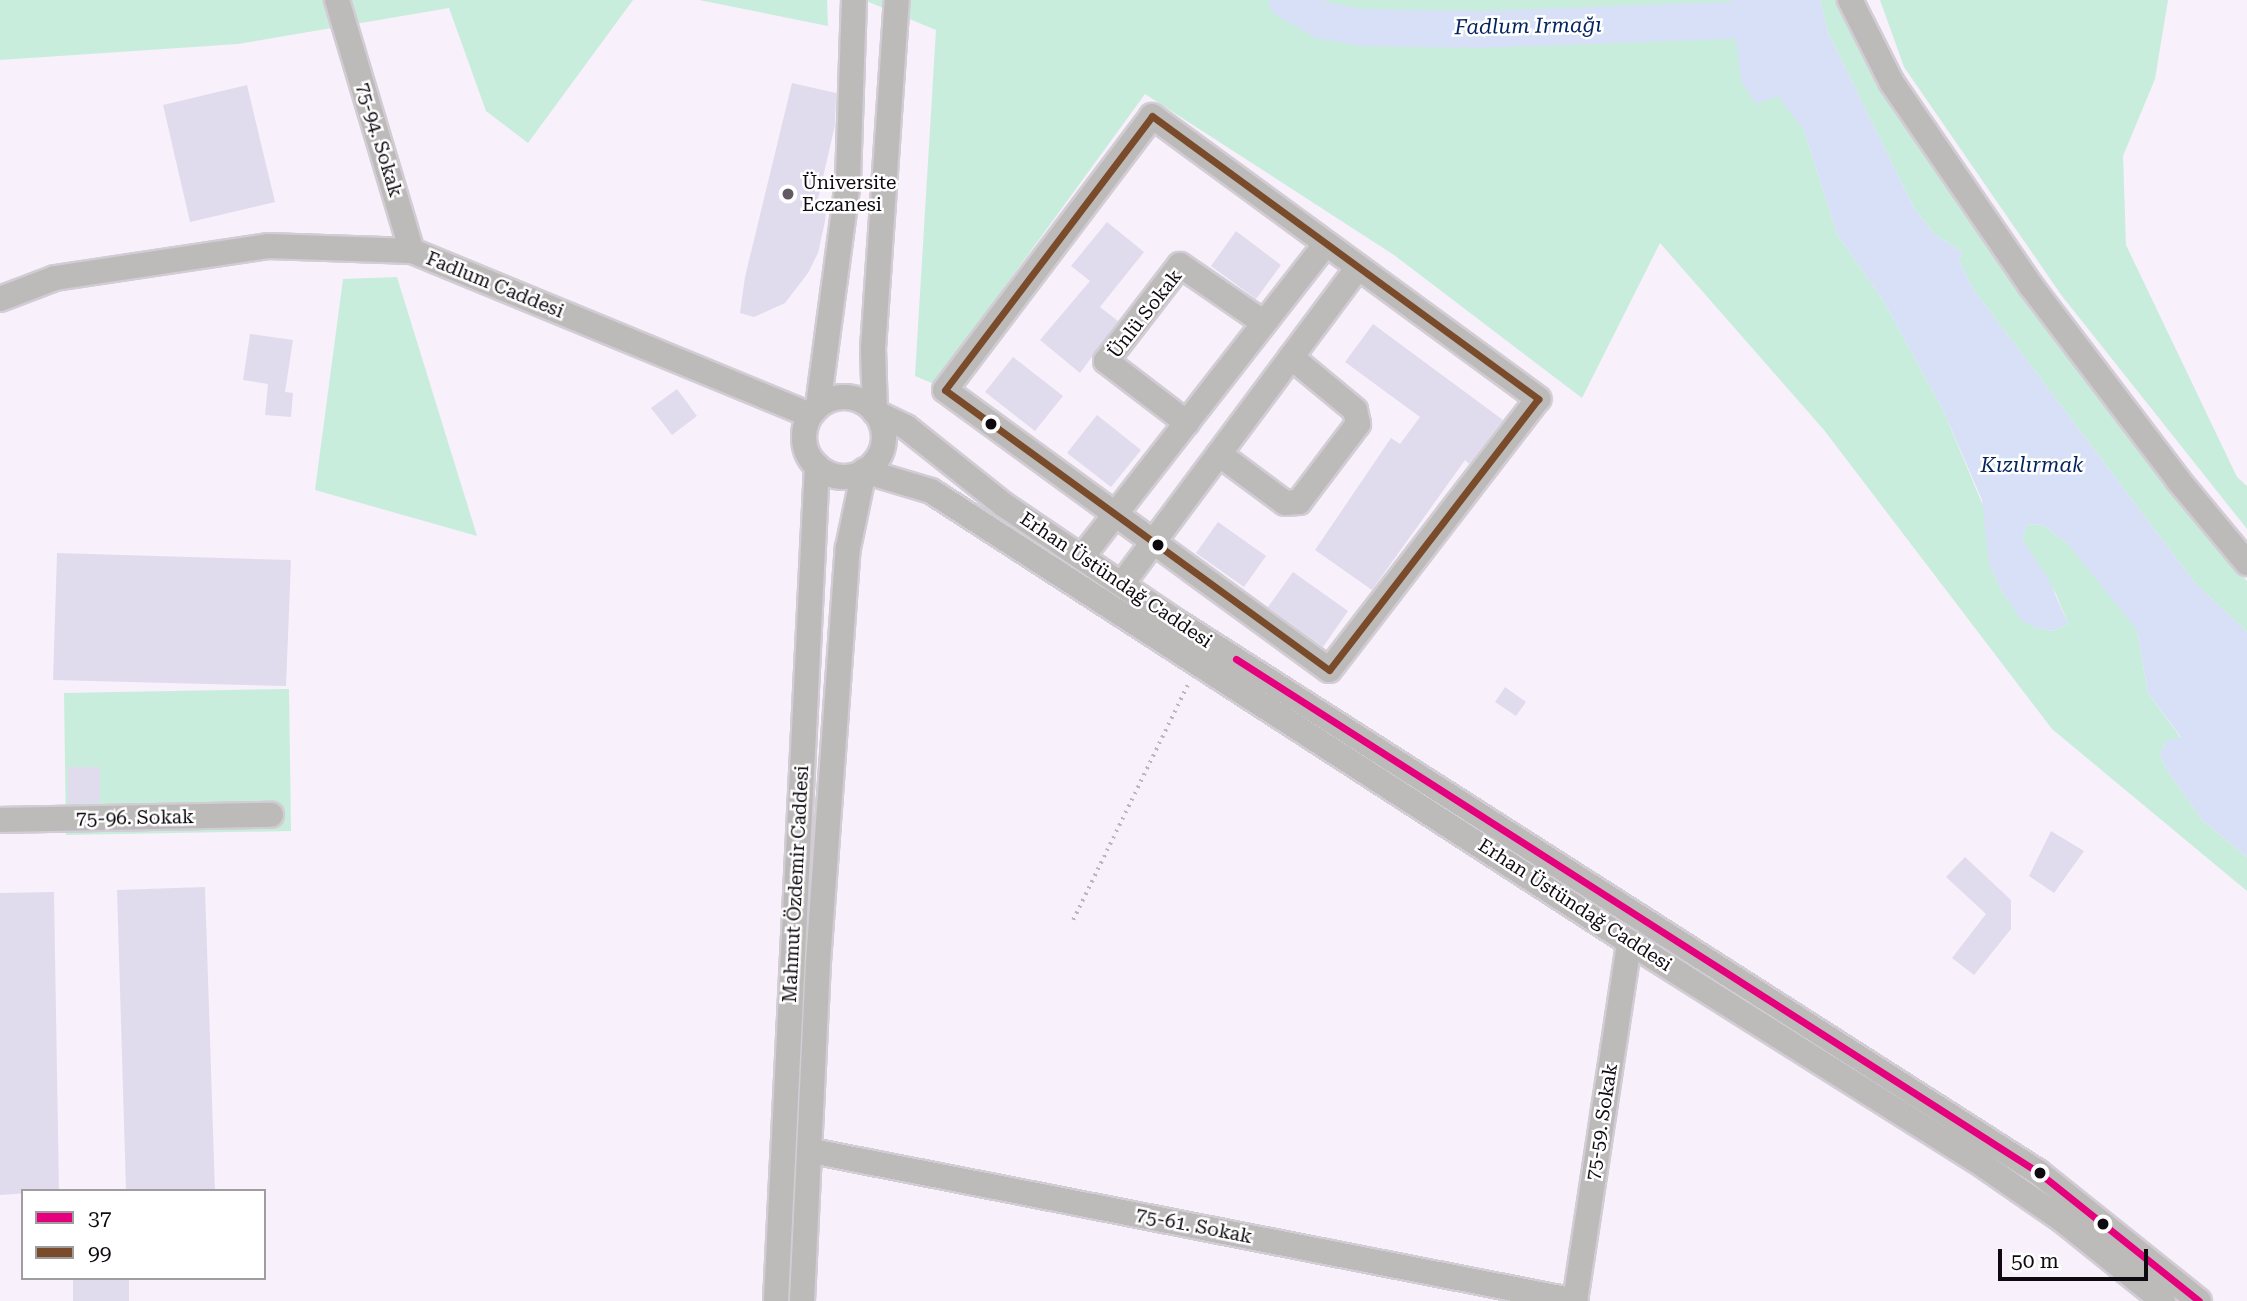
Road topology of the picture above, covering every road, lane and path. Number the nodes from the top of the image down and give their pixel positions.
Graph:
1 (337, 0) edge
2 (855, 0) edge
3 (897, 0) edge
4 (1850, 0) edge
5 (1325, 245) junction
6 (412, 251) junction
7 (1358, 267) junction
8 (0, 299) edge
9 (1264, 323) junction
10 (1291, 357) junction
11 (814, 411) junction
12 (875, 412) junction
13 (1187, 423) junction
14 (1219, 454) junction
15 (817, 466) junction
16 (864, 471) junction
17 (1117, 512) junction
18 (1154, 541) junction
19 (1082, 557) junction
20 (2247, 563) edge
21 (1122, 584) junction
22 (1199, 663) junction
23 (271, 815) dead end
24 (0, 820) edge
25 (1073, 920) dead end
26 (1629, 942) junction
27 (812, 1152) junction
28 (776, 1301) edge
29 (802, 1301) edge
30 (1575, 1301) edge
31 (2163, 1301) edge
32 (2199, 1301) edge

1 - 6 street, 75-94. Sokak
2 - 11 street
3 - 12 street
4 - 20 street
5 - 7 street
5 - 9 street
5 - 17 street
6 - 8 street, Fadlum Caddesi
6 - 11 street, Fadlum Caddesi
7 - 10 street
7 - 18 street
9 - 13 street
9 - 13 street, Ünlü Sokak
10 - 14 street
10 - 14 street
11 - 12 street
11 - 15 street
12 - 16 street
12 - 19 street, Erhan Üstündağ Caddesi
13 - 17 street
14 - 18 street
15 - 16 street
15 - 28 street, Mahmut Özdemir Caddesi
16 - 22 street, Erhan Üstündağ Caddesi
16 - 27 street, Mahmut Özdemir Caddesi
17 - 18 street
17 - 19 street
18 - 21 street
19 - 21 street, Erhan Üstündağ Caddesi
21 - 32 street, Erhan Üstündağ Caddesi
22 - 25 path
22 - 26 street, Erhan Üstündağ Caddesi
23 - 24 street, 75-96. Sokak
26 - 30 street, 75-59. Sokak
26 - 31 street, Erhan Üstündağ Caddesi
27 - 29 street, Mahmut Özdemir Caddesi
27 - 30 street, 75-61. Sokak

